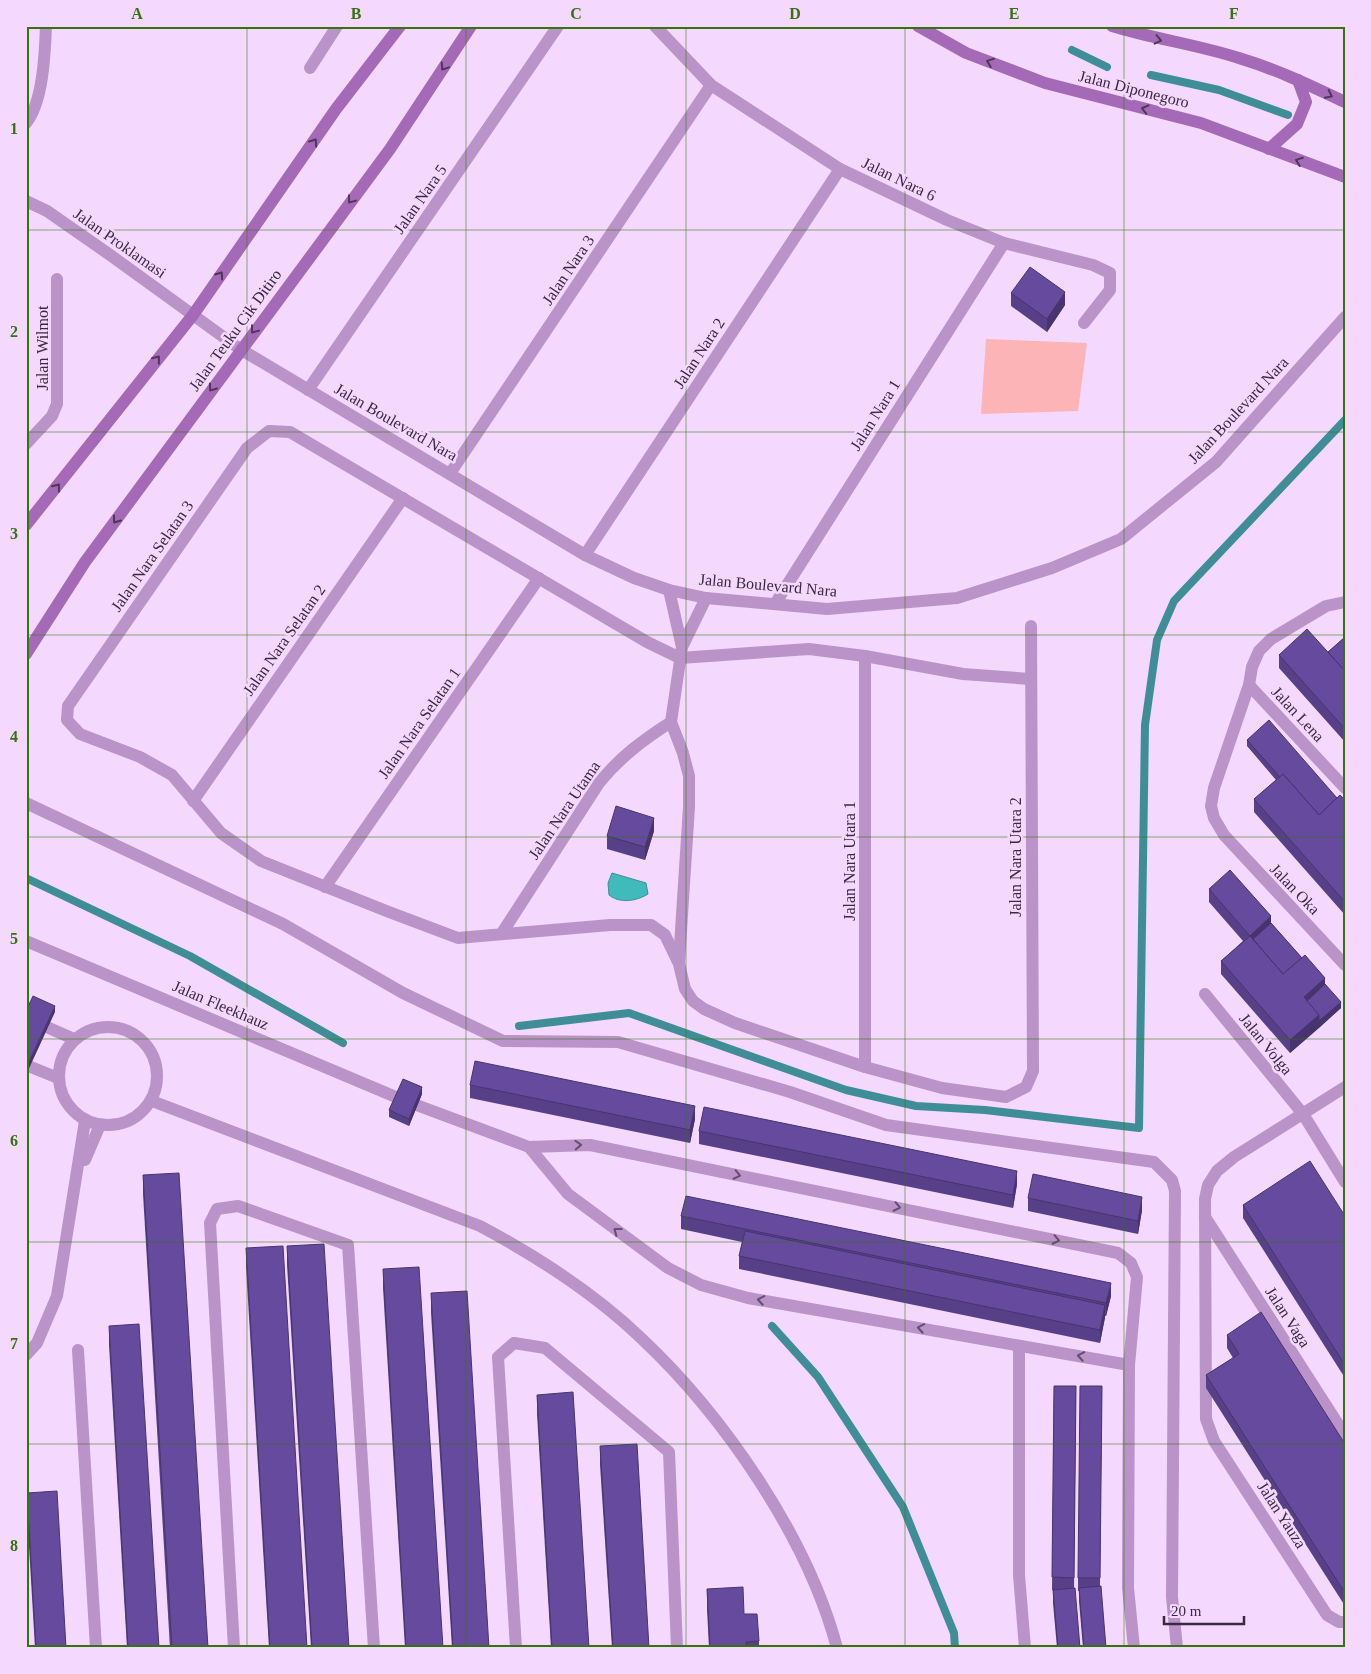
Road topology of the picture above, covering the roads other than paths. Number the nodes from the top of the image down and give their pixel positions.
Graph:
1 (46, 26) edge
2 (337, 26) edge
3 (400, 26) edge
4 (471, 26) edge
5 (558, 26) edge
6 (655, 26) edge
7 (918, 26) edge
8 (1112, 26) edge
9 (310, 68) dead end
10 (1298, 80) junction
11 (711, 85) junction
12 (1345, 102) edge
13 (26, 124) edge
14 (1269, 149) junction
15 (840, 169) junction
16 (1345, 177) edge
17 (26, 201) edge
18 (1004, 243) junction
19 (57, 279) dead end
20 (192, 315) junction
21 (1345, 317) edge
22 (1084, 323) dead end
23 (240, 349) junction
24 (308, 390) junction
25 (26, 444) edge
26 (451, 472) junction
27 (402, 498) junction
28 (26, 525) edge
29 (585, 554) junction
30 (539, 578) junction
31 (669, 590) junction
32 (706, 598) junction
33 (1345, 602) edge
34 (775, 604) junction
35 (1031, 626) dead end
36 (681, 652) junction
37 (26, 654) edge
38 (866, 656) junction
39 (1030, 679) junction
40 (1249, 685) junction
41 (671, 722) junction
42 (1345, 788) edge
43 (193, 801) junction
44 (26, 802) edge
45 (325, 887) junction
46 (502, 933) junction
47 (26, 941) edge
48 (679, 964) junction
49 (1345, 965) edge
50 (1204, 994) dead end
51 (26, 1018) edge
52 (74, 1039) junction
53 (26, 1065) edge
54 (865, 1067) junction
55 (58, 1078) junction
56 (1345, 1087) edge
57 (152, 1101) junction
58 (1302, 1114) junction
59 (86, 1120) junction
60 (100, 1125) junction
61 (529, 1147) junction
62 (78, 1174) junction
63 (1345, 1182) edge
64 (1205, 1217) junction
65 (1018, 1346) junction
66 (78, 1350) dead end
67 (26, 1356) edge
68 (1130, 1365) junction
69 (1345, 1435) edge
70 (1342, 1622) edge
71 (96, 1648) edge
72 (234, 1648) edge
73 (374, 1648) edge
74 (516, 1648) edge
75 (677, 1648) edge
76 (837, 1648) edge
77 (1025, 1648) edge
78 (1134, 1648) edge
79 (1177, 1648) edge

1 - 13 street
2 - 9 street
20 -> 3 main road
4 -> 23 main road, Jalan Teuku Cik Ditiro
5 - 24 street, Jalan Nara 5
6 - 11 street, Jalan Nara 6
14 -> 7 main road, Jalan Diponegoro
8 -> 10 main road
10 -> 12 main road
10 - 14 main road
11 - 15 street, Jalan Nara 6
11 - 26 street, Jalan Nara 3
16 -> 14 main road, Jalan Diponegoro
15 - 18 street, Jalan Nara 6
15 - 29 street, Jalan Nara 2
17 - 20 street, Jalan Proklamasi
18 - 22 street, Jalan Nara 6
18 - 34 street, Jalan Nara 1
19 - 25 street, Jalan Wilmot
20 - 23 street, Jalan Proklamasi
28 -> 20 main road
21 - 34 street, Jalan Boulevard Nara
23 - 24 street, Jalan Boulevard Nara
23 -> 37 main road, Jalan Teuku Cik Ditiro
24 - 26 street, Jalan Boulevard Nara
26 - 29 street, Jalan Boulevard Nara
27 - 30 street
27 - 43 street, Jalan Nara Selatan 2
27 - 43 street, Jalan Nara Selatan 3
29 - 31 street, Jalan Boulevard Nara
30 - 36 street
30 - 45 street, Jalan Nara Selatan 1
31 - 32 street, Jalan Boulevard Nara
31 - 36 street
32 - 34 street, Jalan Boulevard Nara
32 - 36 street
33 - 40 street, Jalan Oka
35 - 39 street, Jalan Nara Utara 2
36 - 38 street
36 - 41 street
38 - 39 street
38 - 54 street, Jalan Nara Utara 1
39 - 54 street, Jalan Nara Utara 2
40 - 42 street, Jalan Lena
40 - 49 street, Jalan Oka
41 - 46 street, Jalan Nara Utama
41 - 48 street
43 - 45 street
44 - 79 street
45 - 46 street
46 - 48 street
47 - 61 street, Jalan Fleekhauz
48 - 54 street
50 - 58 street, Jalan Volga
51 - 52 street
52 - 55 street
52 - 57 street
53 - 55 street
55 - 59 street
56 - 58 street
57 - 60 street
57 - 76 street
58 - 63 street, Jalan Volga
58 - 64 street
59 - 60 street
59 - 62 street
60 - 62 street
65 -> 61 street
61 -> 68 street
62 - 67 street
64 - 69 street, Jalan Vaga
64 - 70 street, Jalan Yauza
68 -> 65 street
65 - 77 street
66 - 71 street
68 - 78 street
72 - 73 street
74 - 75 street

